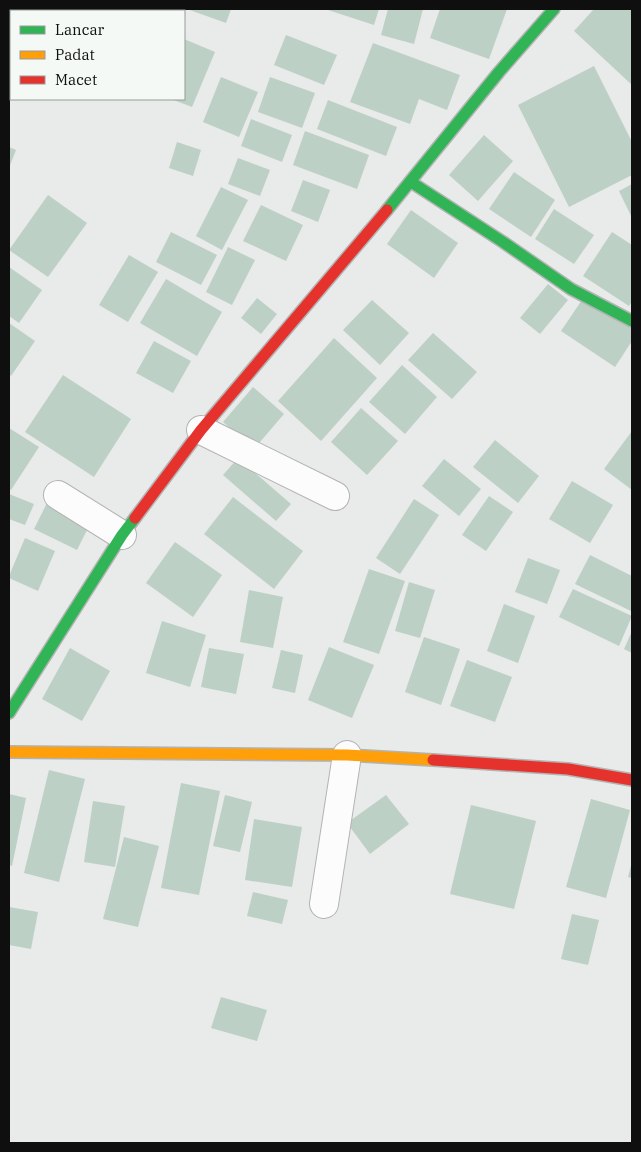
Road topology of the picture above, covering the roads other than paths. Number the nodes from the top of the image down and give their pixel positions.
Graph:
1 (553, 9) edge
2 (411, 182) junction
3 (632, 321) edge
4 (201, 430) junction
5 (58, 495) dead end
6 (335, 496) dead end
7 (122, 535) junction
8 (9, 712) edge
9 (9, 752) edge
10 (347, 755) junction
11 (632, 780) edge
12 (324, 904) dead end

1 - 2 street
2 - 3 street
2 - 4 street
4 - 6 street
4 - 7 street
5 - 7 street
7 - 8 street
9 - 10 street
10 - 11 street
10 - 12 street

